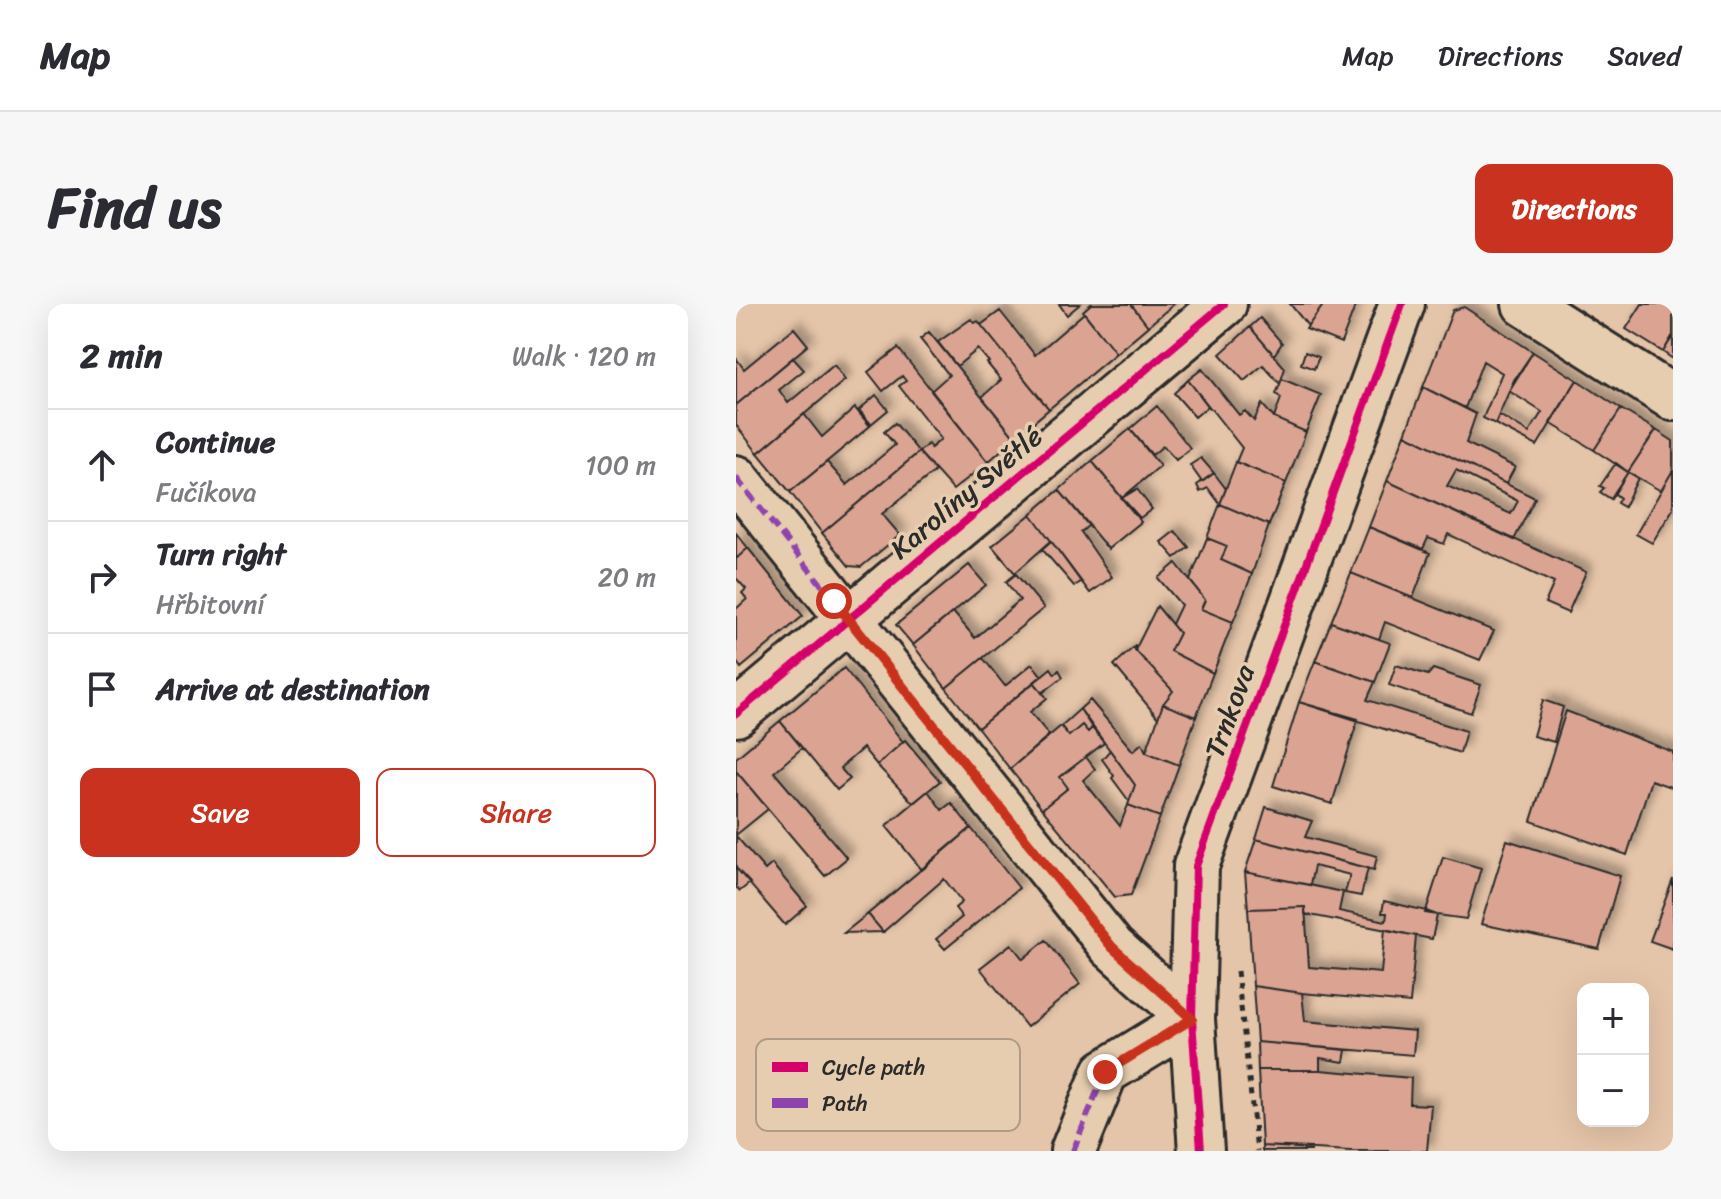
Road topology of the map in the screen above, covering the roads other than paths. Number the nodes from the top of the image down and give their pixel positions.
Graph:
1 (1224, 304) edge
2 (1402, 304) edge
3 (1525, 304) edge
4 (1673, 398) edge
5 (736, 478) edge
6 (850, 619) junction
7 (736, 714) edge
8 (1192, 1019) junction
9 (1073, 1151) edge
10 (1201, 1151) edge

1 - 6 street, Karolíny Světlé
2 - 8 street, Trnkova
3 - 4 street
5 - 6 street
6 - 7 street, Karolíny Světlé
6 - 8 street
8 - 9 street
8 - 10 street, Trnkova

